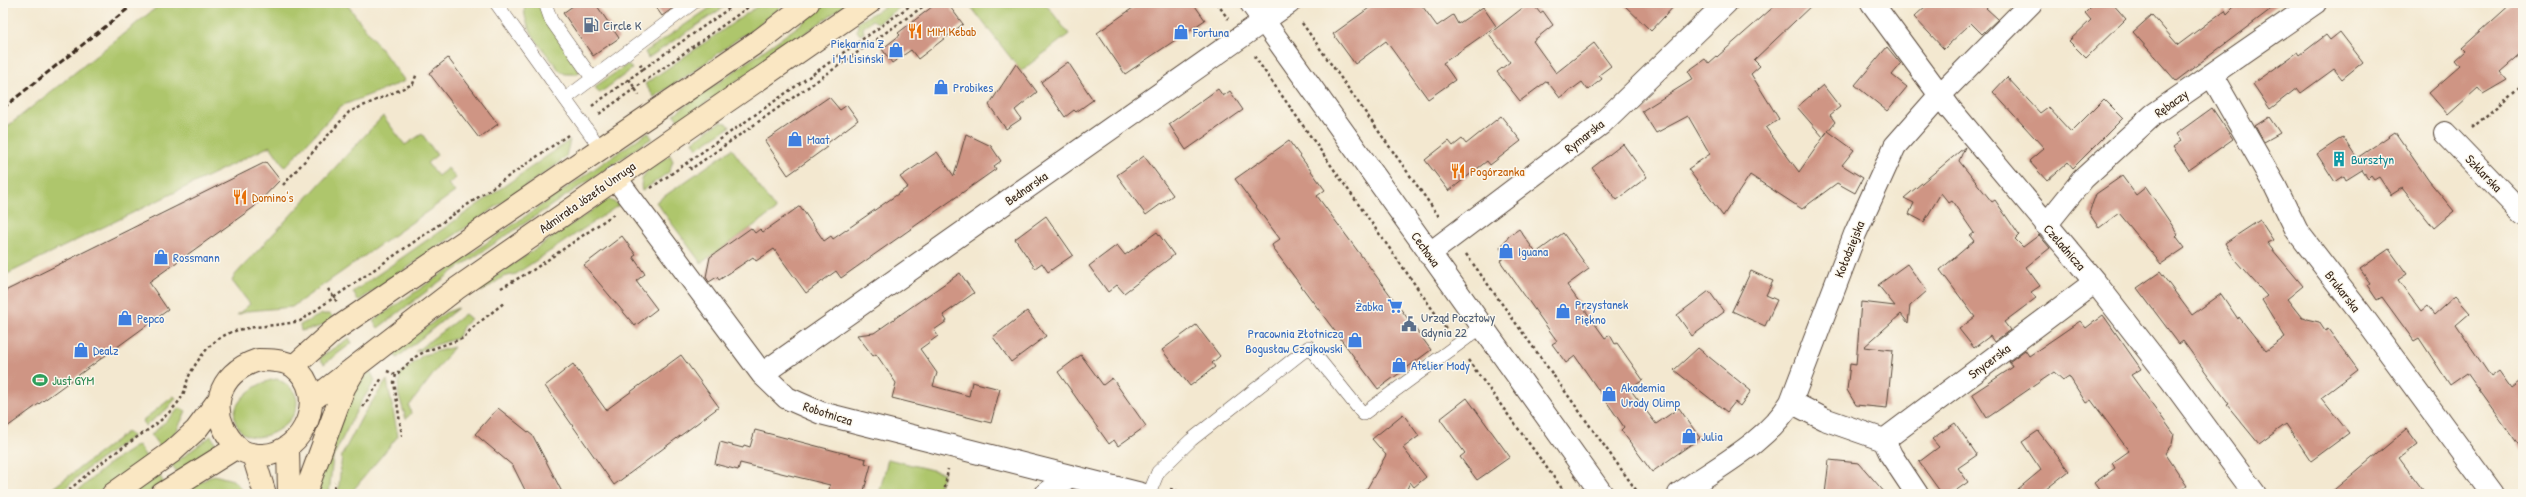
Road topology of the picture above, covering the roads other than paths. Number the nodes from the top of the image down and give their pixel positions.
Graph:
1 (496, 3) edge
2 (545, 3) edge
3 (693, 3) edge
4 (808, 3) edge
5 (869, 3) edge
6 (1251, 3) edge
7 (1289, 3) edge
8 (1726, 3) edge
9 (1872, 3) edge
10 (2031, 3) edge
11 (2315, 3) edge
12 (1264, 21) junction
13 (2212, 76) junction
14 (592, 78) junction
15 (1940, 95) junction
16 (565, 99) junction
17 (2450, 138) road end
18 (601, 149) junction
19 (615, 177) junction
20 (2523, 214) edge
21 (2046, 225) junction
22 (1429, 254) junction
23 (2095, 282) junction
24 (1483, 326) junction
25 (360, 364) junction
26 (294, 366) junction
27 (762, 374) junction
28 (311, 401) junction
29 (217, 402) junction
30 (1791, 402) junction
31 (1884, 440) junction
32 (288, 448) junction
33 (245, 451) junction
34 (1068, 477) junction
35 (2248, 492) edge
36 (113, 494) edge
37 (162, 494) edge
38 (265, 494) edge
39 (289, 494) edge
40 (305, 494) edge
41 (1046, 494) edge
42 (1141, 494) edge
43 (1149, 494) edge
44 (1602, 494) edge
45 (1679, 494) edge
46 (1917, 494) edge
47 (2493, 494) edge

1 - 16 lane
2 - 14 lane
3 - 14 lane
4 - 18 street
5 - 19 street, Admirała Józefa Unruga
6 - 12 street, Cechowa
7 - 12 street, Bednarska
8 - 22 street, Rymarska
9 - 15 street, Czeladnicza
10 - 15 street, Kołodziejska
11 - 13 street, Rębaczy
12 - 22 street, Cechowa
12 - 27 street, Bednarska
13 - 21 street, Rębaczy
13 - 47 street, Brukarska
14 - 16 lane
15 - 21 street, Czeladnicza
15 - 30 street, Kołodziejska
16 - 18 lane
17 - 20 street, Szklarska
18 - 26 street
19 - 25 street, Admirała Józefa Unruga
19 - 27 street, Robotnicza
21 - 23 street, Czeladnicza
22 - 24 street, Cechowa
23 - 31 street, Snycerska
23 - 35 street, Czeladnicza
24 - 43 lane
24 - 44 street, Cechowa
25 - 28 street, Admirała Józefa Unruga
25 - 40 street
26 - 28 street
26 - 29 street
27 - 34 street, Robotnicza
28 - 32 street
29 - 33 street
29 - 36 street
30 - 31 street
30 - 45 street, Kołodziejska
31 - 46 street
32 - 33 street
32 - 39 street
33 - 37 street
33 - 38 street
34 - 41 street
34 - 42 street, Robotnicza

